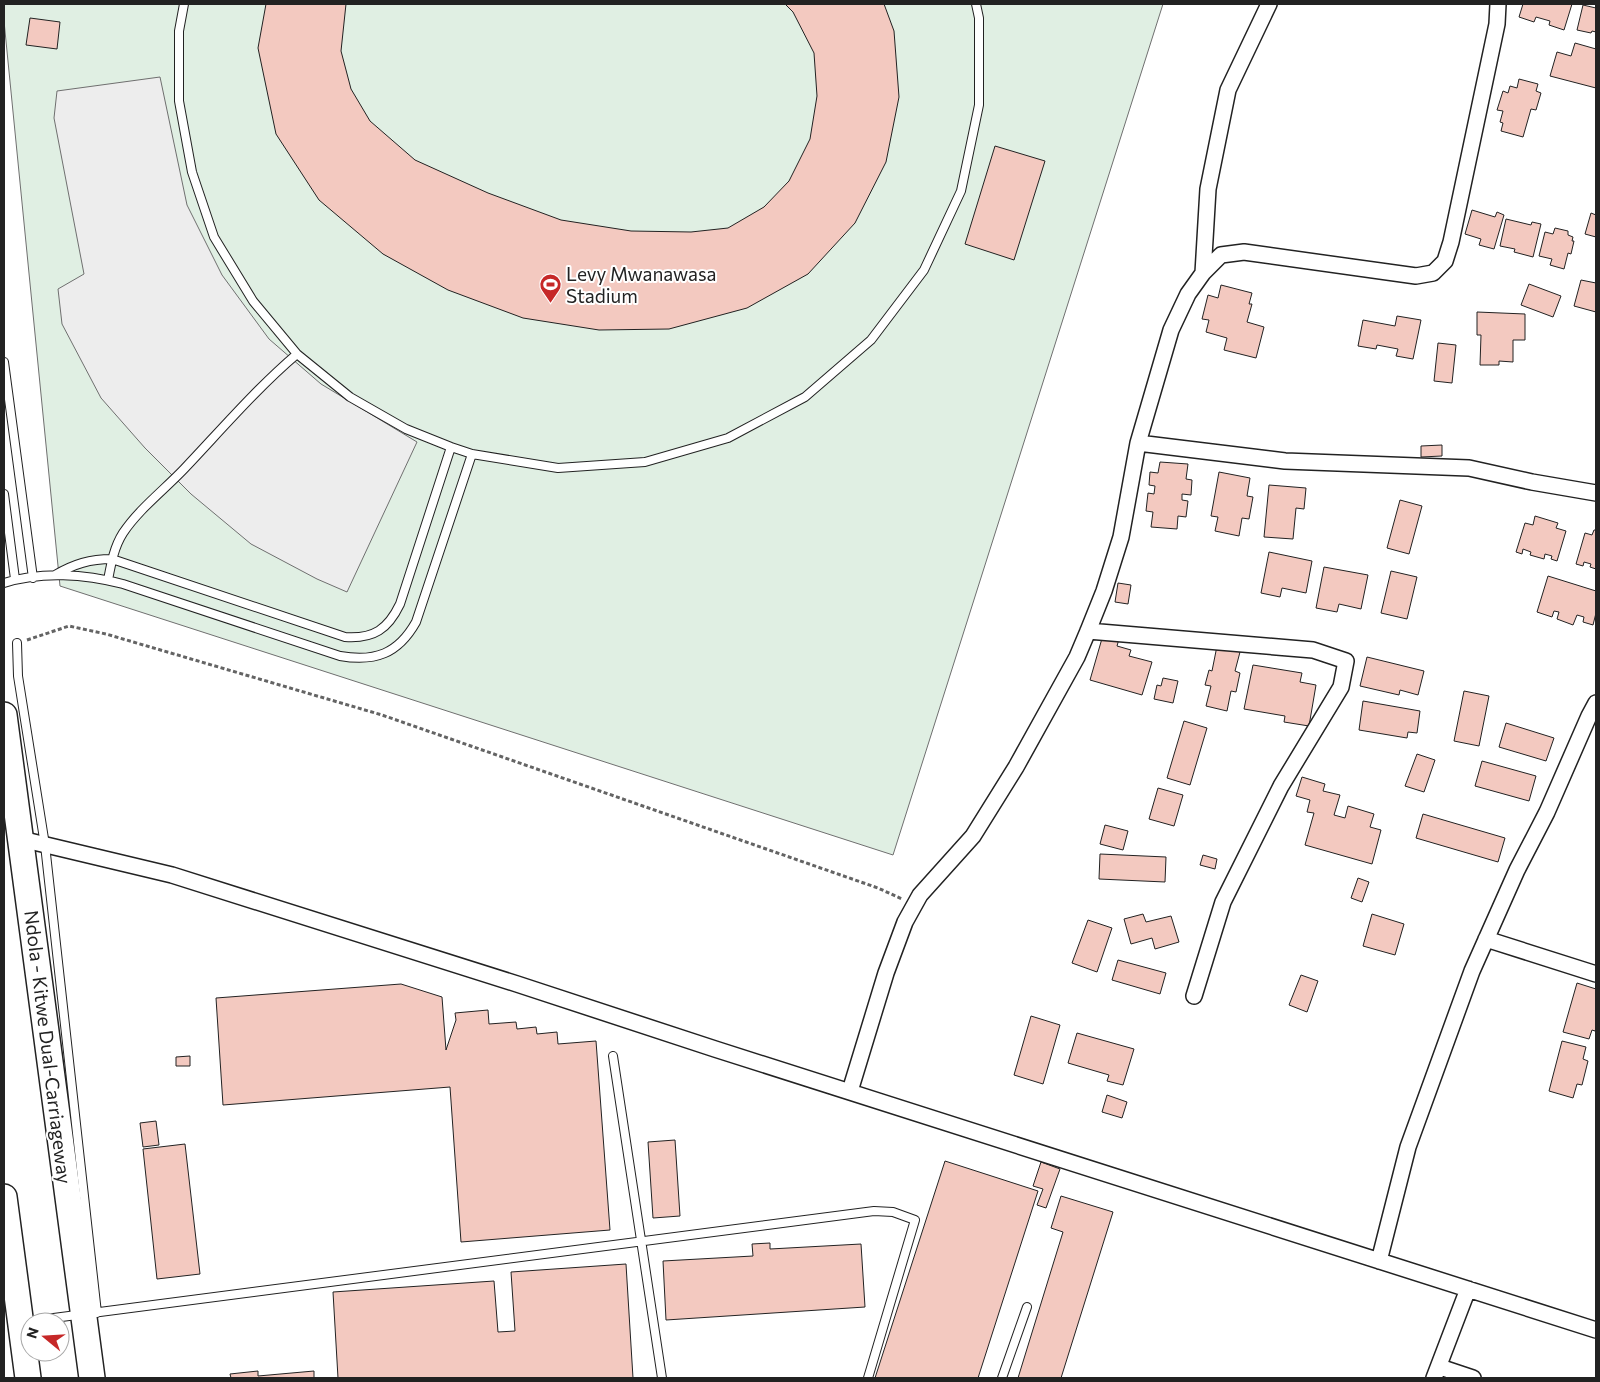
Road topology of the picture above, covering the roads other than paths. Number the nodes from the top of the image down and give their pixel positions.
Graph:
1 (184, 4) edge
2 (976, 4) edge
3 (1269, 4) edge
4 (1498, 4) edge
5 (1203, 273) junction
6 (297, 354) junction
7 (4, 362) edge
8 (1138, 443) junction
9 (451, 447) junction
10 (472, 454) junction
11 (1596, 493) edge
12 (4, 494) edge
13 (112, 559) junction
14 (55, 575) junction
15 (33, 578) junction
16 (15, 579) junction
17 (108, 580) junction
18 (4, 583) edge
19 (1088, 631) junction
20 (17, 643) road end
21 (1596, 703) edge
22 (4, 715) edge
23 (21, 839) junction
24 (45, 845) junction
25 (1486, 939) junction
26 (1596, 974) edge
27 (1194, 996) dead end
28 (613, 1056) dead end
29 (850, 1091) junction
30 (4, 1197) edge
31 (642, 1242) junction
32 (1379, 1261) junction
33 (1468, 1289) junction
34 (1027, 1307) dead end
35 (90, 1314) junction
36 (20, 1316) edge
37 (70, 1317) edge
38 (1596, 1330) edge
39 (26, 1362) edge
40 (1437, 1373) edge
41 (28, 1378) edge
42 (92, 1378) edge
43 (662, 1378) edge
44 (868, 1378) edge
45 (1002, 1378) edge
46 (1473, 1378) edge

1 - 6 lane
2 - 10 lane
3 - 5 street
4 - 5 street
5 - 8 street
6 - 9 lane
6 - 13 lane
7 - 15 lane
8 - 11 street
8 - 19 street
9 - 10 lane
9 - 13 lane
10 - 17 lane
12 - 16 lane
13 - 14 lane
13 - 17 lane
14 - 15 lane
14 - 17 lane
15 - 16 lane
16 - 18 lane
19 - 27 street
19 - 29 street
20 - 24 lane
21 - 25 street
22 - 23 highway, Ndola - Kitwe Dual-Carriageway
23 - 24 street
23 - 35 highway, Ndola - Kitwe Dual-Carriageway
24 - 29 street
24 - 35 lane
25 - 26 street
25 - 32 street
28 - 31 lane
29 - 32 street
30 - 36 highway
31 - 35 lane
31 - 43 lane
31 - 44 lane
32 - 33 street
33 - 38 street
33 - 40 street
34 - 45 lane
35 - 37 lane
35 - 42 highway, Ndola - Kitwe Dual-Carriageway
39 - 41 highway
40 - 46 street

